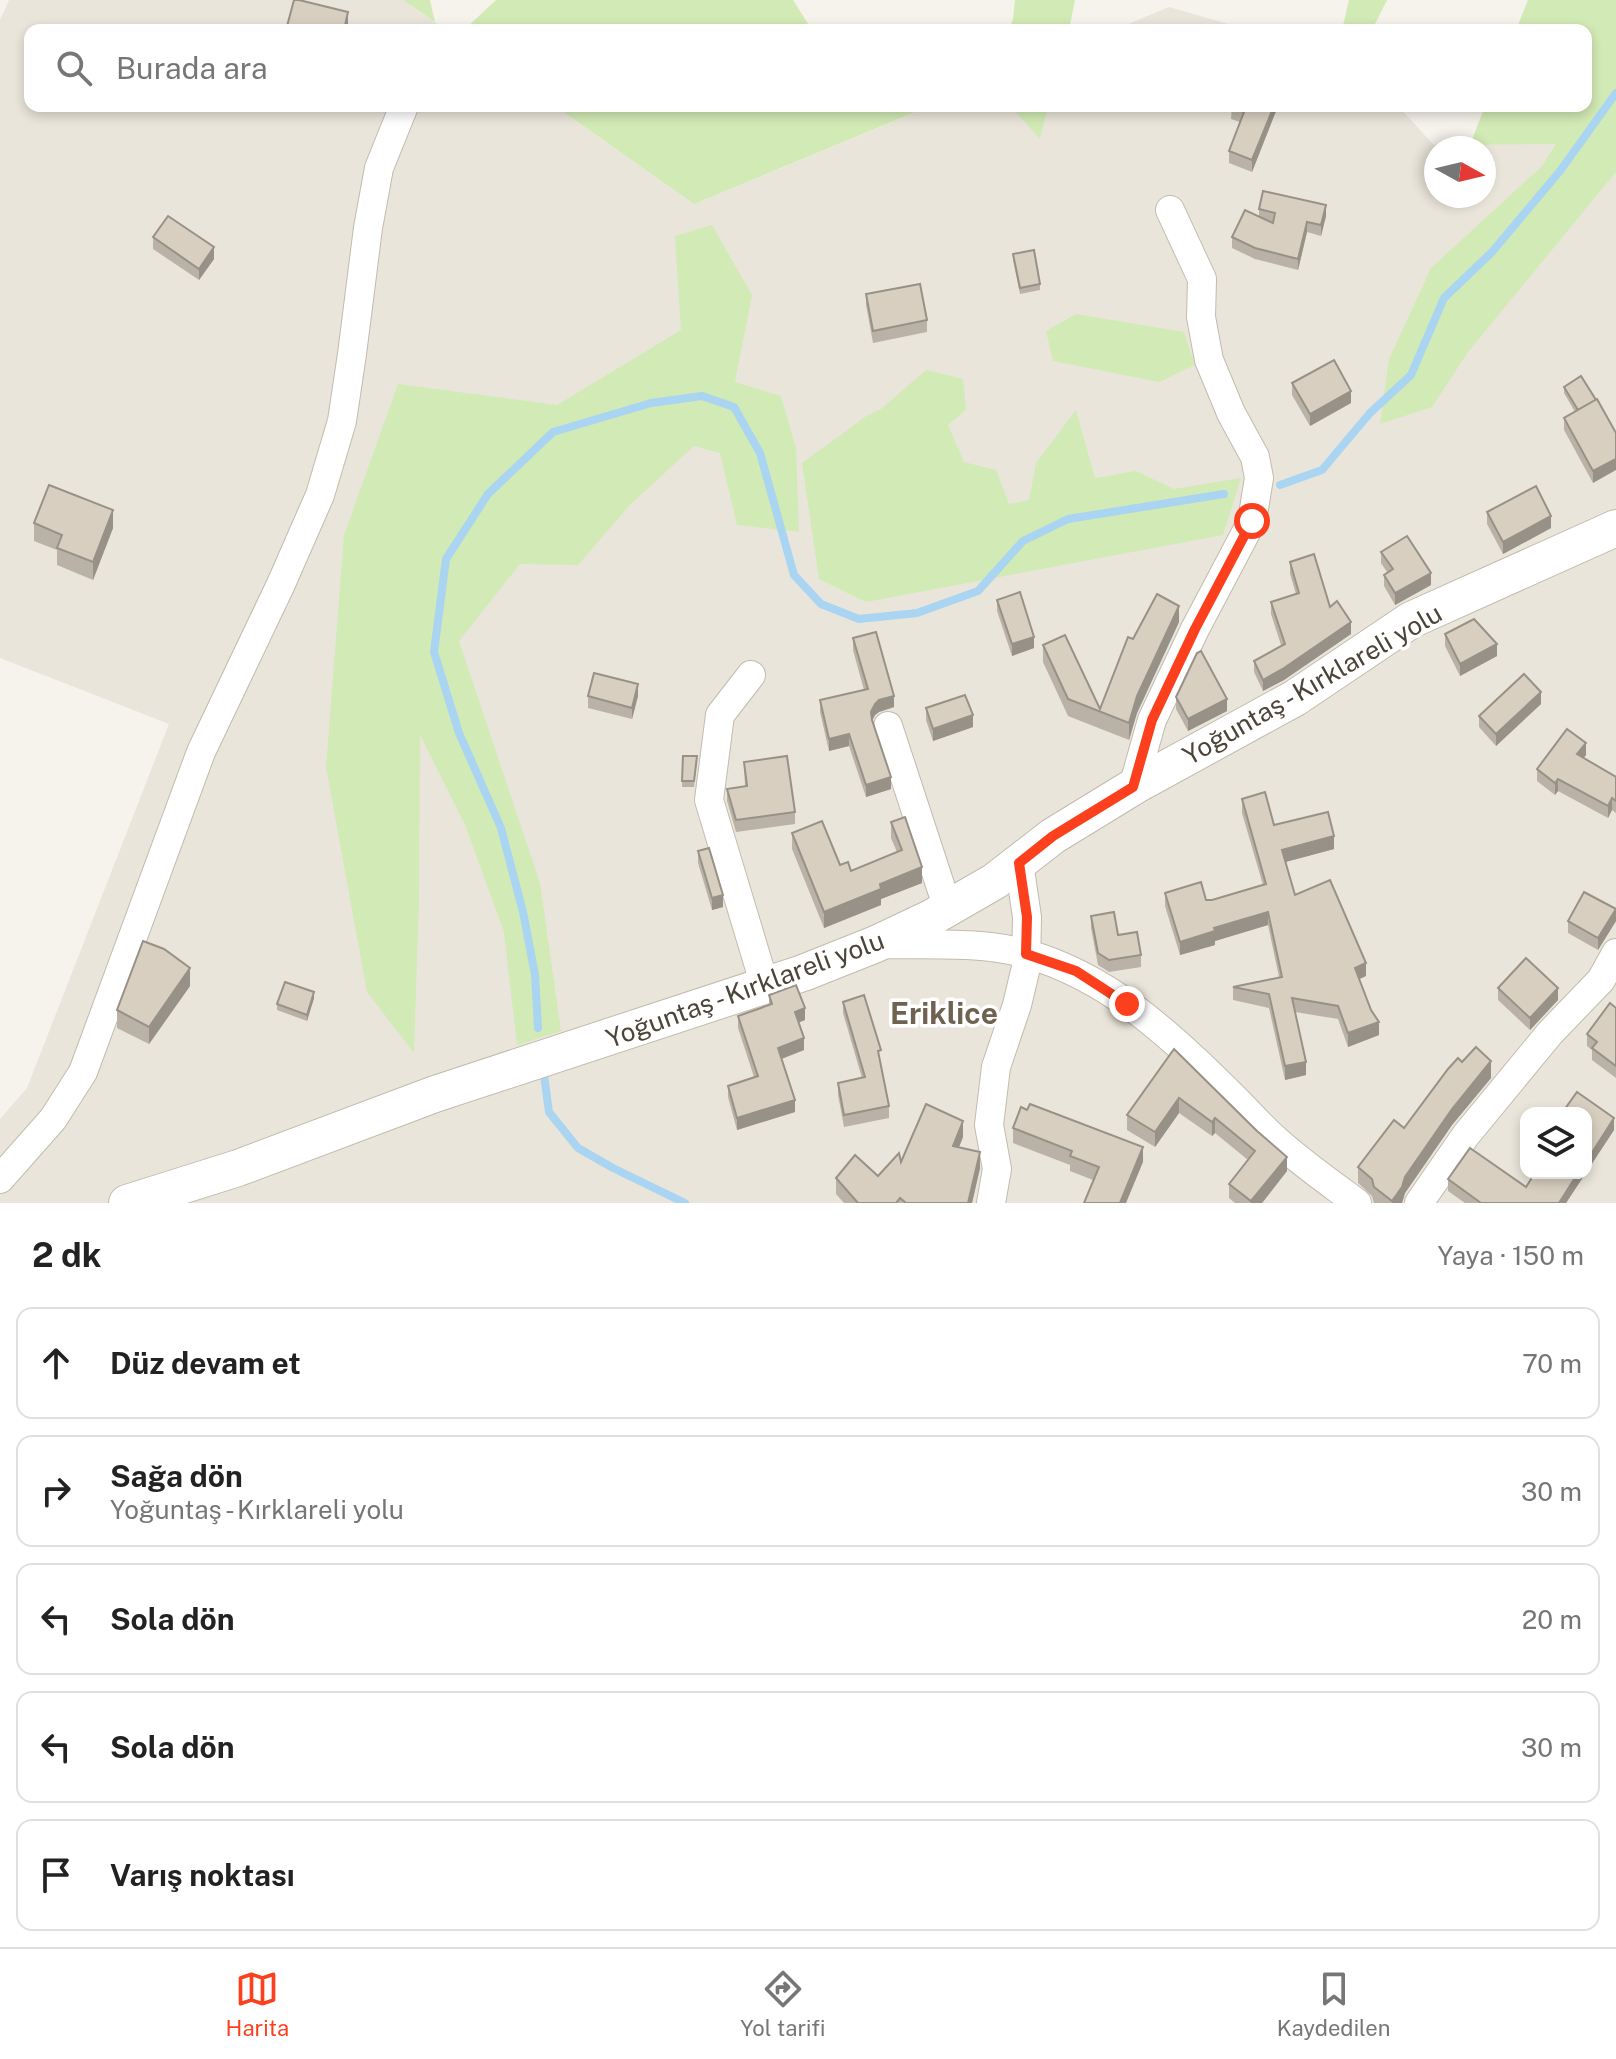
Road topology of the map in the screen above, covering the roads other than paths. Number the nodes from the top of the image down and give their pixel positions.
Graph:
1 (402, 112) edge
2 (1170, 210) dead end
3 (1616, 528) edge
4 (751, 675) dead end
5 (888, 726) dead end
6 (1133, 787) junction
7 (1019, 863) junction
8 (948, 909) junction
9 (876, 944) junction
10 (1616, 953) edge
11 (1026, 954) junction
12 (765, 986) junction
13 (0, 1179) edge
14 (127, 1203) edge
15 (991, 1203) edge
16 (1357, 1203) edge
17 (1419, 1203) edge

1 - 13 street
2 - 6 street
3 - 6 street, Yoğuntaş - Kırklareli yolu
4 - 12 street
5 - 8 street
6 - 7 street, Yoğuntaş - Kırklareli yolu
7 - 8 street, Yoğuntaş - Kırklareli yolu
7 - 11 street
8 - 9 street, Yoğuntaş - Kırklareli yolu
9 - 11 street
9 - 12 street, Yoğuntaş - Kırklareli yolu
10 - 17 street
11 - 15 street
11 - 16 street
12 - 14 street, Yoğuntaş - Kırklareli yolu

